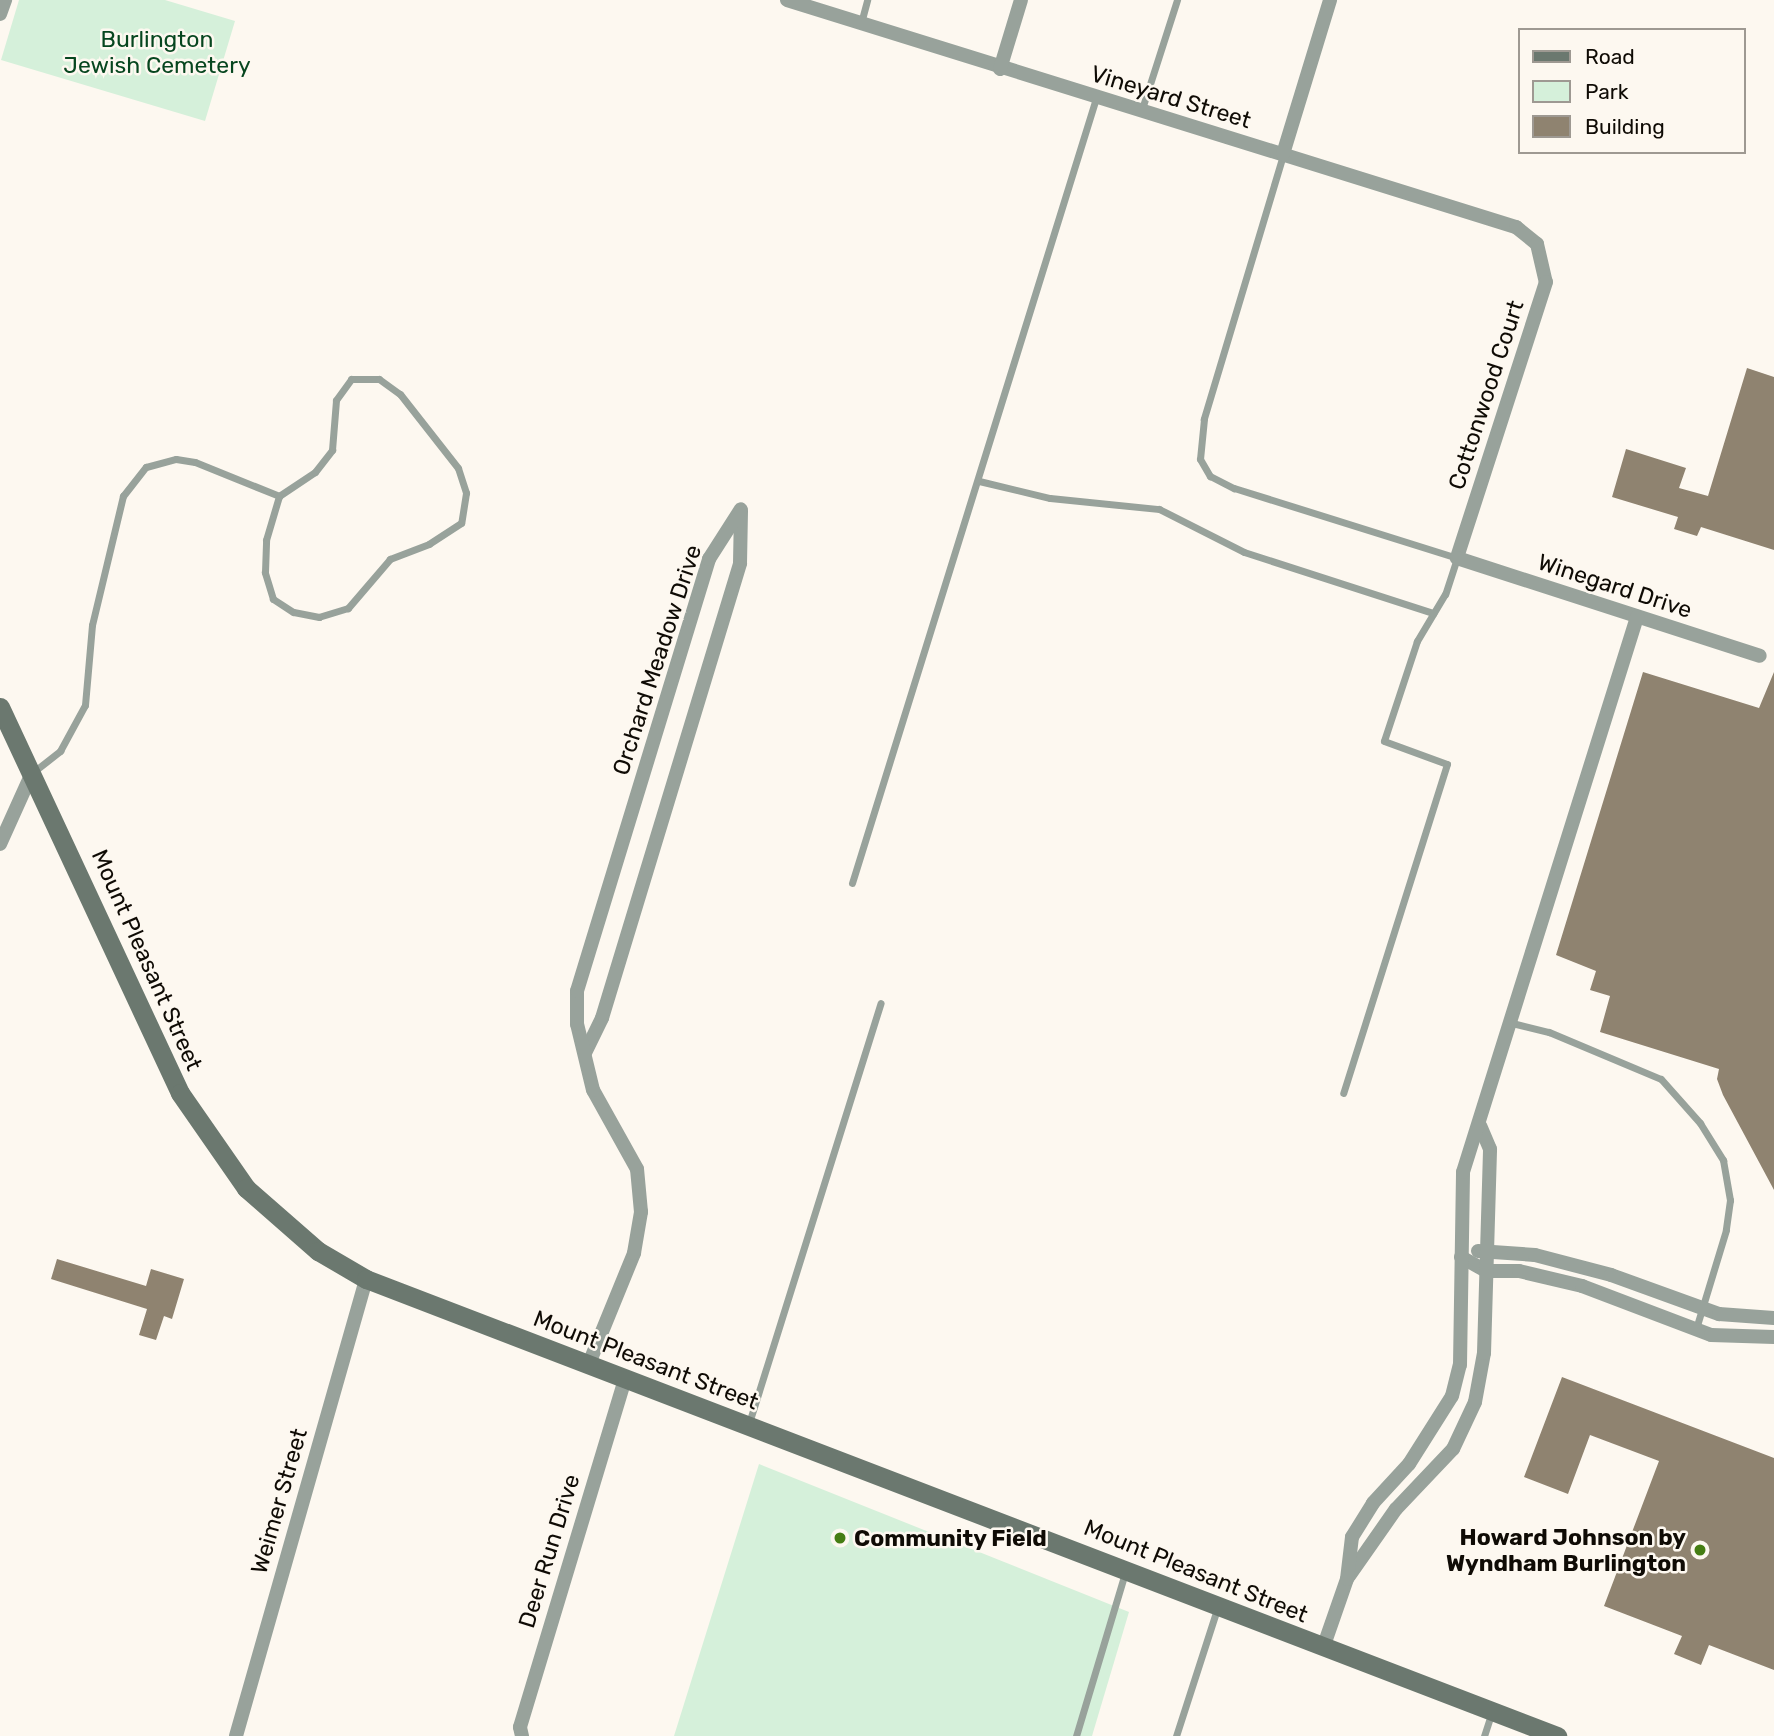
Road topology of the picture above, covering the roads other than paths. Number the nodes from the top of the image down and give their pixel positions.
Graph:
1 (5, 0) edge
2 (788, 0) edge
3 (867, 0) edge
4 (1021, 0) edge
5 (1177, 0) edge
6 (1330, 0) edge
7 (0, 13) edge
8 (860, 23) junction
9 (1000, 69) junction
10 (1096, 98) junction
11 (1141, 111) junction
12 (1283, 154) junction
13 (1537, 244) joint
14 (979, 481) junction
15 (279, 496) junction
16 (1457, 558) junction
17 (1433, 613) junction
18 (1637, 617) junction
19 (1760, 656) dead end
20 (0, 707) edge
21 (32, 773) junction
22 (0, 844) edge
23 (852, 883) dead end
24 (881, 1003) dead end
25 (1512, 1023) junction
26 (586, 1053) junction
27 (1343, 1093) dead end
28 (1480, 1126) junction
29 (1487, 1249) junction
30 (1461, 1257) junction
31 (1486, 1271) junction
32 (366, 1279) junction
33 (1702, 1308) junction
34 (1774, 1318) edge
35 (1695, 1329) junction
36 (1774, 1337) edge
37 (589, 1366) junction
38 (625, 1380) junction
39 (748, 1425) junction
40 (1126, 1569) junction
41 (1347, 1579) junction
42 (1219, 1606) junction
43 (1323, 1648) junction
44 (1492, 1711) junction
45 (1520, 1729) edge
46 (236, 1736) edge
47 (522, 1736) edge
48 (1076, 1736) edge
49 (1176, 1736) edge
50 (1484, 1736) edge
51 (1557, 1736) edge

1 - 7 street
2 - 8 street, Vineyard Street
3 - 8 lane
4 - 9 street
5 - 11 lane
6 - 12 street
8 - 9 street, Vineyard Street
9 - 10 street, Vineyard Street
10 - 11 street, Vineyard Street
10 - 14 lane
11 - 12 street, Vineyard Street
12 - 13 street, Vineyard Street
12 - 16 lane
13 - 16 street, Cottonwood Court
14 - 17 lane
14 - 23 lane
15 - 15 lane
15 - 21 lane
16 - 17 lane
16 - 18 street, Winegard Drive
17 - 27 lane
18 - 19 street, Winegard Drive
18 - 25 street
20 - 21 main road, Mount Pleasant Street
21 - 22 street
21 - 32 main road, Mount Pleasant Street
24 - 39 lane
25 - 28 street
25 - 33 lane
26 - 26 street, Orchard Meadow Drive
26 - 37 street, Orchard Meadow Drive
28 - 29 street
28 - 30 street
29 - 30 street
29 - 31 street
29 - 33 street
30 - 31 street
30 - 41 street
31 - 35 street
31 - 41 street
32 - 37 main road, Mount Pleasant Street
32 - 46 street, Weimer Street
33 - 34 street
33 - 35 lane
35 - 36 street
37 - 38 main road, Mount Pleasant Street
38 - 39 main road, Mount Pleasant Street
38 - 47 street, Deer Run Drive
39 - 40 main road, Mount Pleasant Street
40 - 42 main road, Mount Pleasant Street
40 - 48 lane
41 - 43 street
42 - 43 main road, Mount Pleasant Street
42 - 49 lane
43 - 44 main road, Mount Pleasant Street
44 - 45 main road, Mount Pleasant Street
44 - 50 lane
45 - 51 main road, Mount Pleasant Street

